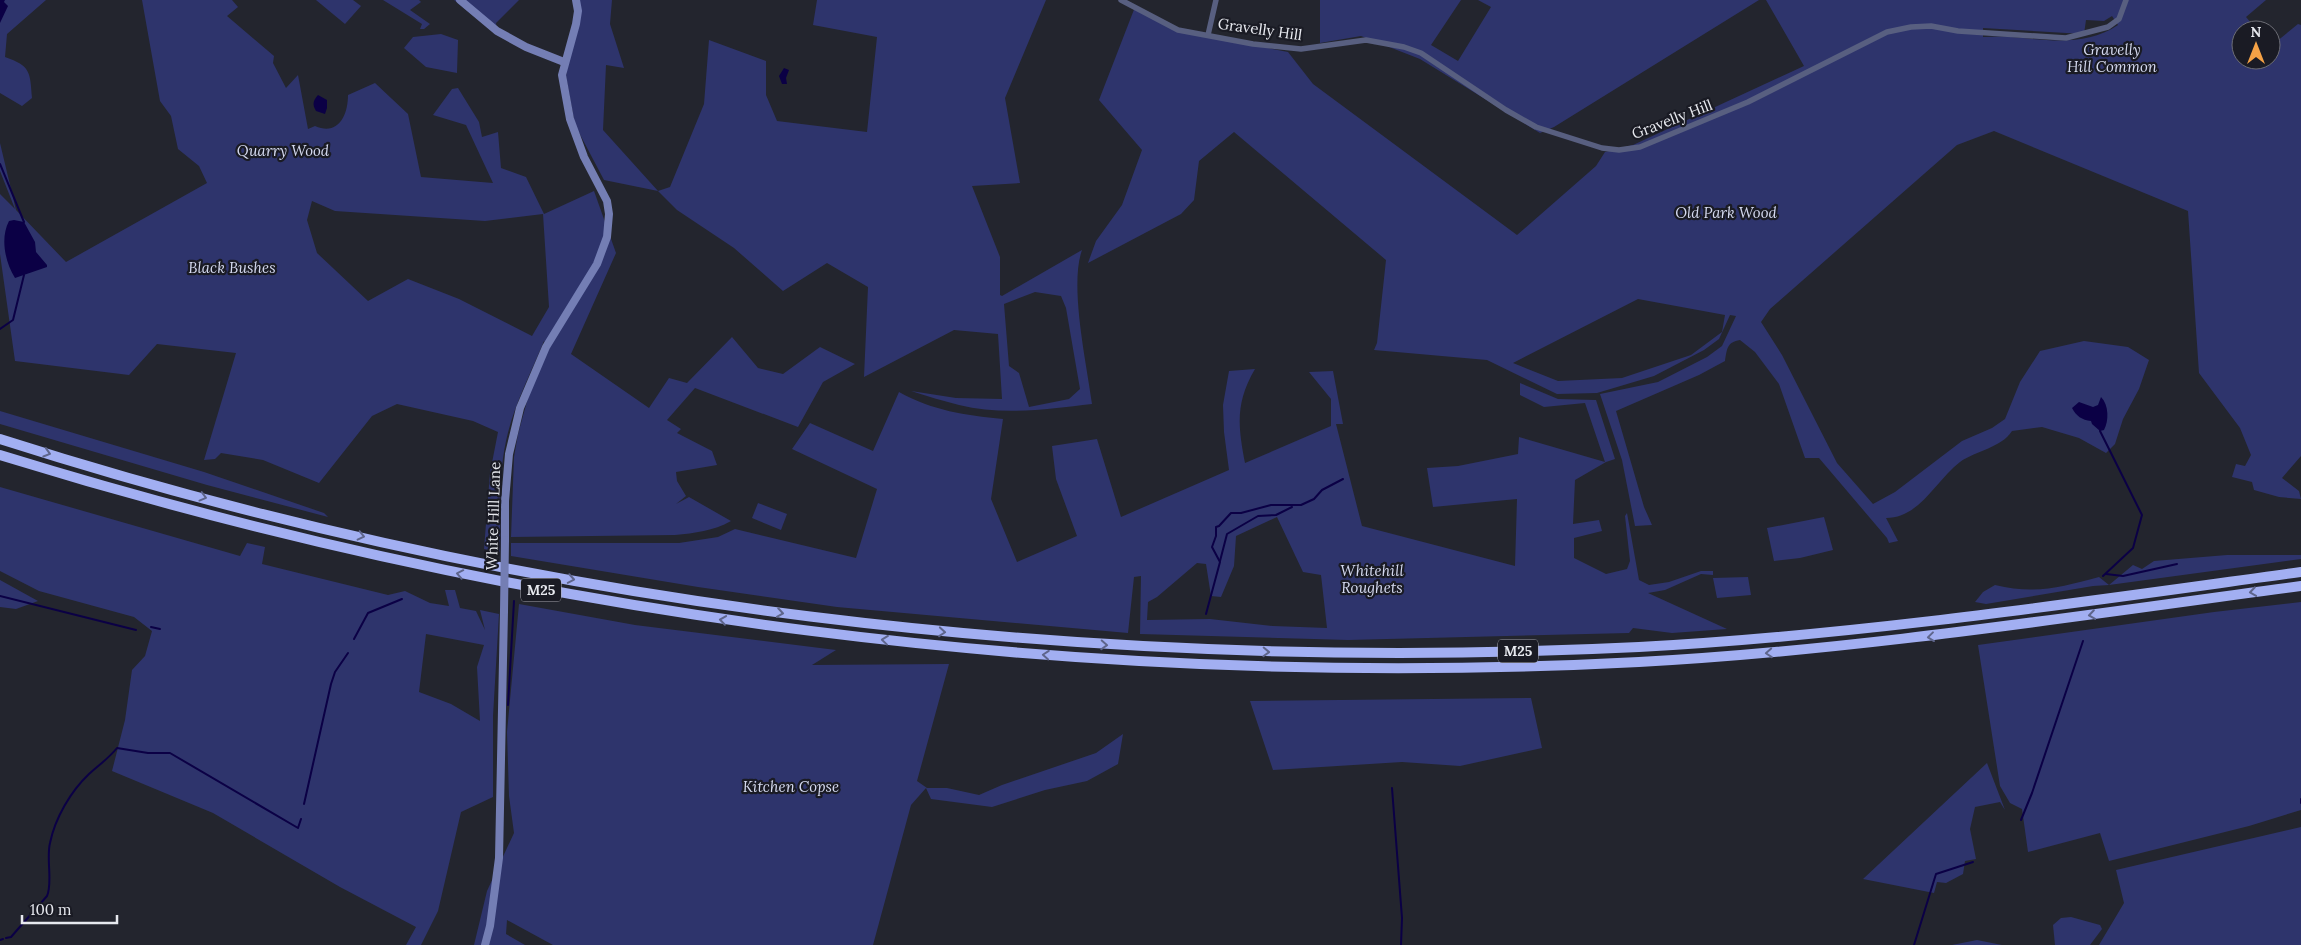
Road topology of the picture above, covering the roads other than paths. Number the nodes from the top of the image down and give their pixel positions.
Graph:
1 (460, 0) edge
2 (576, 0) edge
3 (1121, 0) edge
4 (1216, 0) edge
5 (2126, 0) edge
6 (1208, 35) junction
7 (564, 62) junction
8 (0, 439) edge
9 (0, 455) edge
10 (2301, 572) edge
11 (2301, 586) edge
12 (485, 945) edge

1 - 7 street
2 - 7 street, White Hill Lane
3 - 6 street, Gravelly Hill
4 - 6 street
5 - 6 street, Gravelly Hill
7 - 12 street, White Hill Lane, bridge
8 -> 10 highway, M25
11 -> 9 highway, M25

